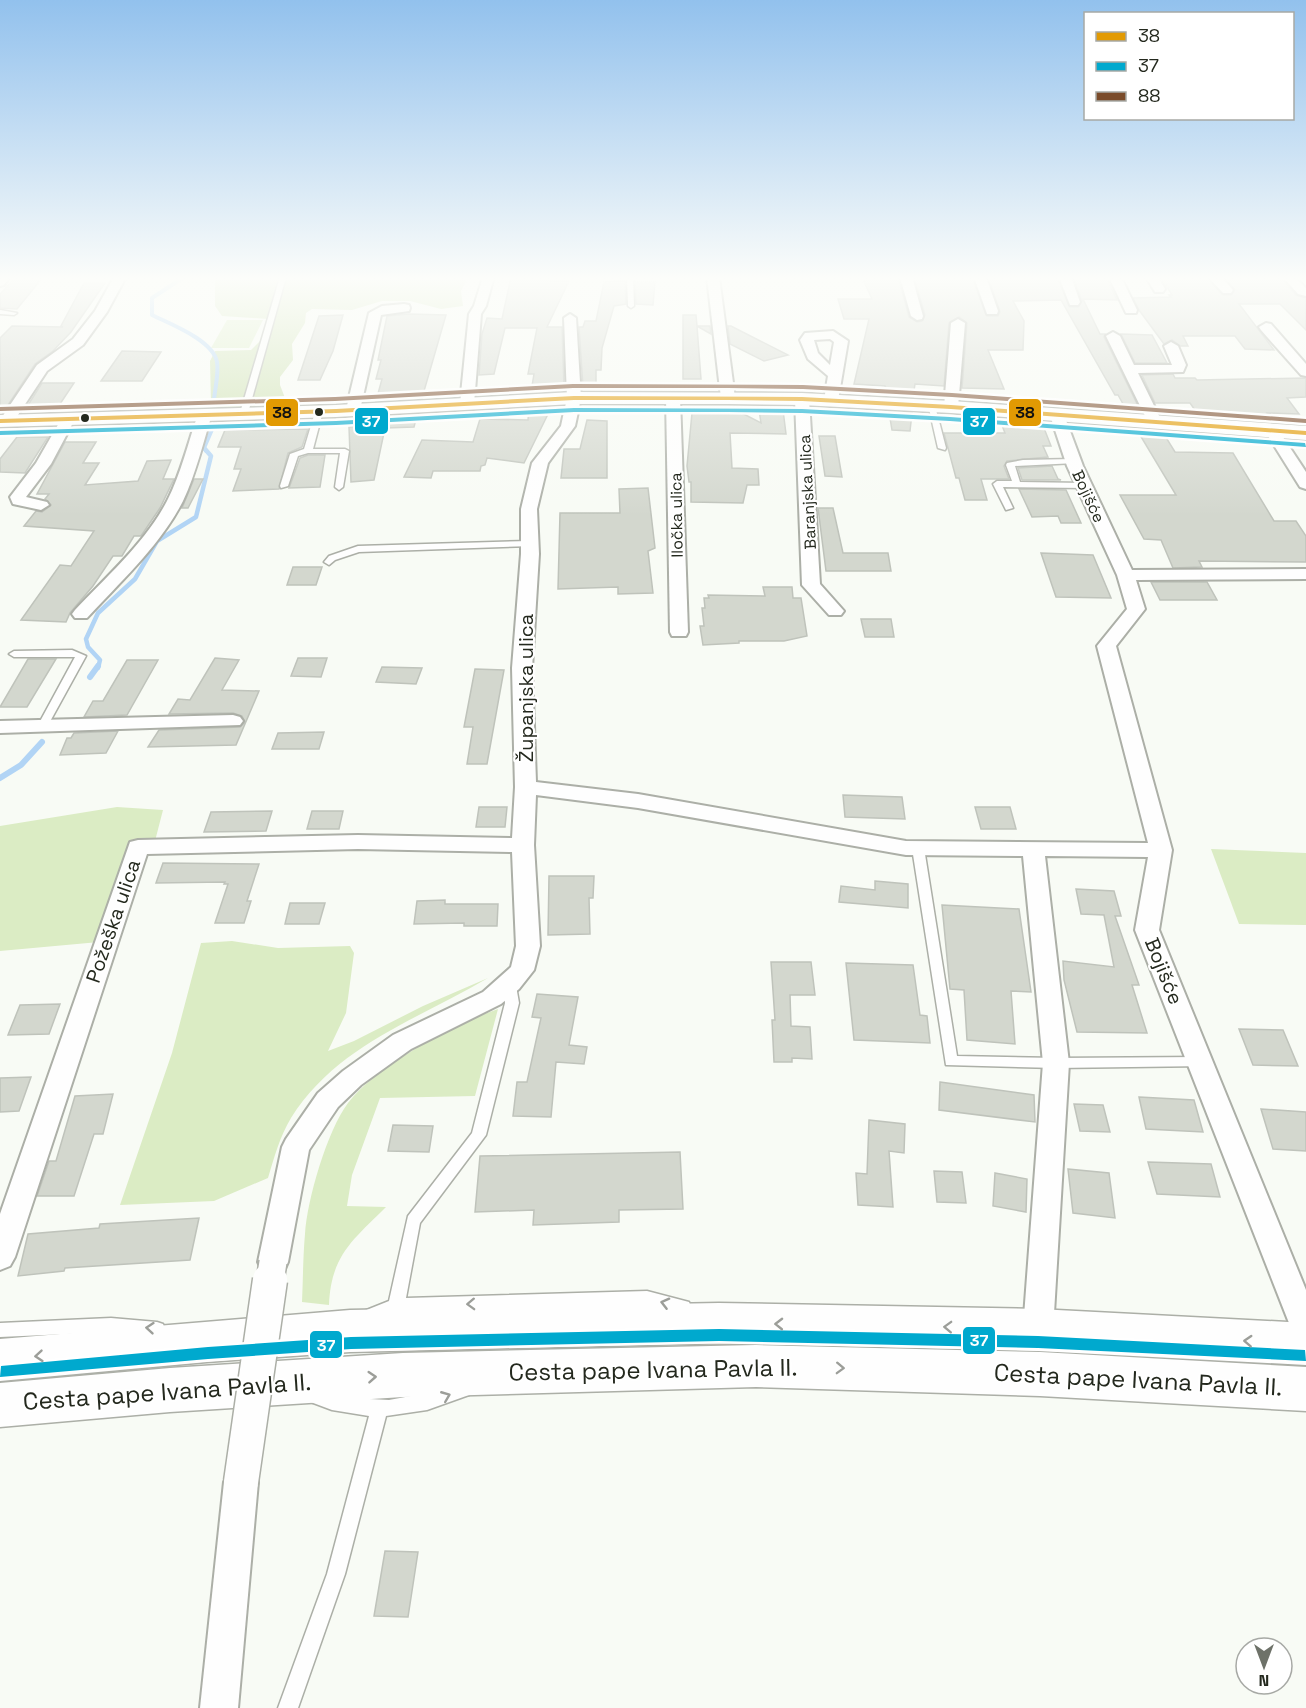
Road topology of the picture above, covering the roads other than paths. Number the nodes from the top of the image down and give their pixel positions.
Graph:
1 (58, 357) edge
2 (260, 357) edge
3 (365, 357) edge
4 (471, 357) edge
5 (572, 357) edge
6 (723, 357) edge
7 (951, 357) edge
8 (1123, 357) edge
9 (1176, 357) edge
10 (1292, 357) edge
11 (1129, 369) junction
12 (1306, 372) edge
13 (835, 375) dead end
14 (674, 397) junction
15 (574, 398) junction
16 (728, 398) junction
17 (802, 399) junction
18 (831, 400) junction
19 (467, 404) junction
20 (941, 406) junction
21 (353, 410) junction
22 (319, 411) junction
23 (244, 413) junction
24 (205, 414) junction
25 (1057, 414) junction
26 (68, 419) junction
27 (1155, 422) junction
28 (6, 425) edge
29 (1272, 430) junction
30 (1306, 433) edge
31 (942, 448) dead end
32 (308, 451) junction
33 (1073, 461) junction
34 (1017, 484) junction
35 (1306, 484) edge
36 (284, 486) dead end
37 (1084, 486) junction
38 (339, 487) dead end
39 (41, 505) dead end
40 (1009, 508) dead end
41 (529, 544) junction
42 (329, 562) dead end
43 (1306, 574) edge
44 (1126, 575) junction
45 (835, 611) dead end
46 (81, 614) dead end
47 (679, 632) dead end
48 (14, 654) dead end
49 (233, 721) dead end
50 (0, 727) edge
51 (42, 727) junction
52 (526, 787) junction
53 (523, 845) junction
54 (918, 848) junction
55 (1033, 849) junction
56 (1161, 850) junction
57 (510, 983) junction
58 (1202, 1062) junction
59 (1056, 1063) junction
60 (0, 1257) edge
61 (396, 1306) junction
62 (719, 1323) junction
63 (1306, 1328) edge
64 (0, 1330) edge
65 (1038, 1330) junction
66 (350, 1331) junction
67 (207, 1341) junction
68 (1306, 1344) edge
69 (0, 1360) edge
70 (501, 1372) junction
71 (289, 1382) junction
72 (1306, 1389) edge
73 (0, 1405) edge
74 (380, 1407) junction
75 (219, 1708) edge
76 (288, 1708) edge

1 - 28 street
2 - 23 lane
3 - 21 street
4 - 19 street
5 - 15 street, Županjska ulica
6 - 16 street
7 - 20 street
8 - 11 street
9 - 11 street
10 - 12 street
11 - 27 street
13 - 18 street
14 - 15 main road
14 - 16 main road
14 - 47 street, Iločka ulica
15 - 19 main road
15 - 41 street, Županjska ulica
16 - 17 main road
17 - 18 main road
17 - 45 street, Baranjska ulica
18 - 20 main road
19 - 21 main road
20 - 25 main road
20 - 31 lane
21 - 22 main road
22 - 23 main road
22 - 32 lane
23 - 24 main road
24 - 26 main road
24 - 46 street
25 - 27 main road
25 - 33 street, Bojišće
26 - 28 main road
26 - 39 street
27 - 29 main road
29 - 30 main road
29 - 35 street
32 - 36 lane
32 - 38 lane
33 - 34 lane
33 - 37 street, Bojišće
34 - 37 lane
34 - 40 lane
37 - 44 street, Bojišće
41 - 42 lane
41 - 52 street, Županjska ulica
43 - 44 street
44 - 56 street, Bojišće
48 - 51 lane
49 - 51 street
50 - 51 street
52 - 53 street, Županjska ulica
52 - 54 street
53 - 57 street, Županjska ulica
53 - 60 street, Požeška ulica
54 - 55 street
54 - 59 lane
55 - 56 street
55 - 59 street
56 - 58 street, Bojišće
57 - 61 lane
57 - 75 street, Županjska ulica, bridge
58 - 59 lane
58 - 63 street, Bojišće
59 - 65 street
62 -> 61 lane
61 - 66 lane
65 -> 62 main road, Cesta pape Ivana Pavla II.
62 - 66 main road, Cesta pape Ivana Pavla II.
67 -> 64 lane
68 -> 65 main road, Cesta pape Ivana Pavla II.
66 - 67 main road, Cesta pape Ivana Pavla II.
67 -> 69 main road, Cesta pape Ivana Pavla II.
71 -> 70 main road, Cesta pape Ivana Pavla II.
70 -> 72 main road, Cesta pape Ivana Pavla II.
74 -> 70 lane
71 - 73 main road, Cesta pape Ivana Pavla II.
71 - 74 lane
74 - 76 lane

